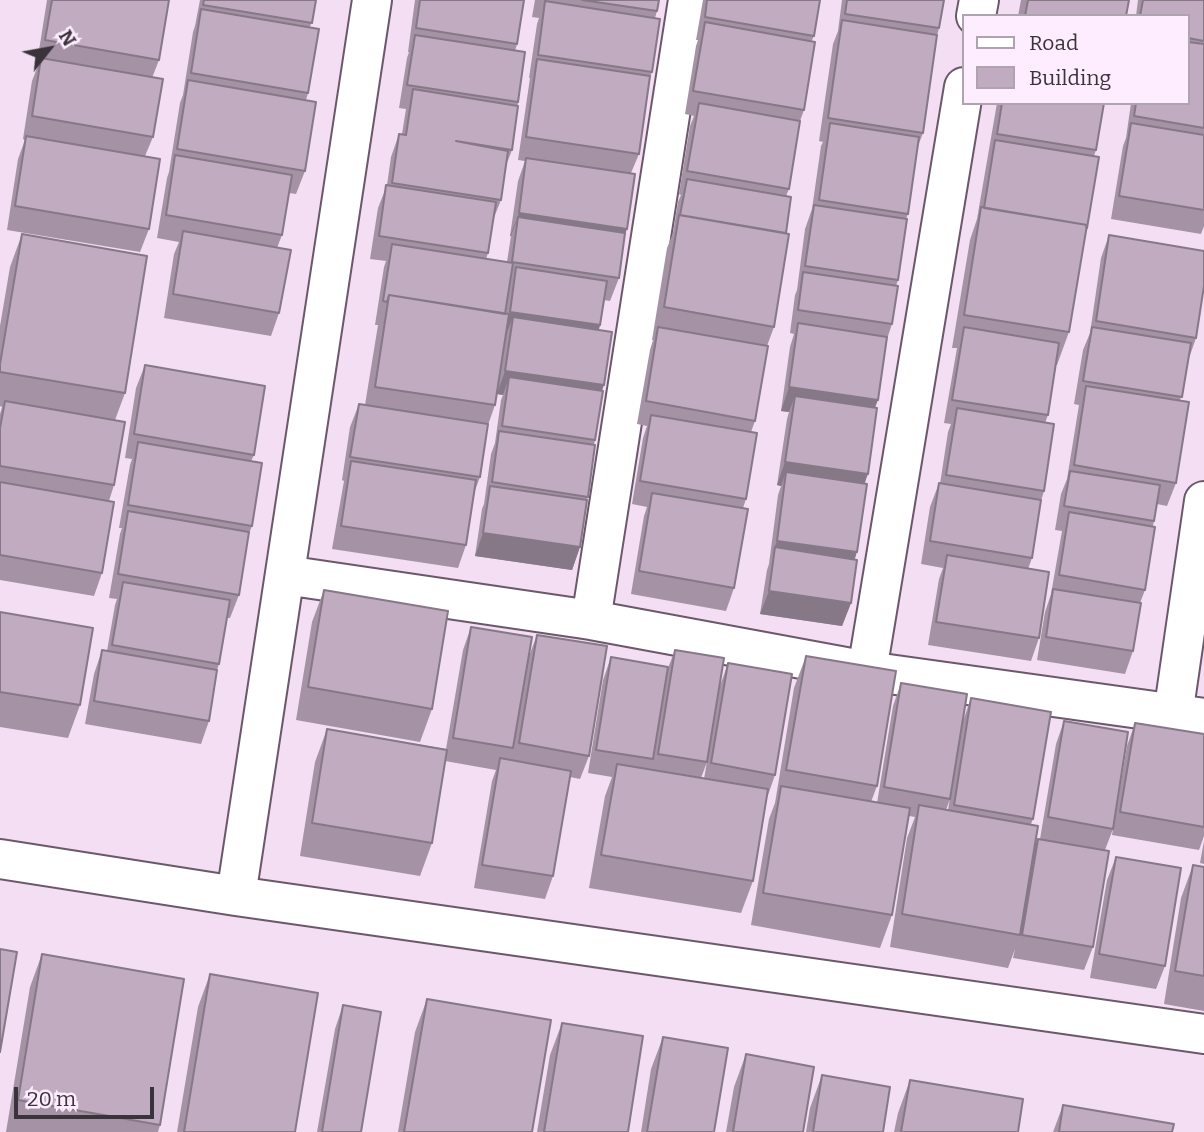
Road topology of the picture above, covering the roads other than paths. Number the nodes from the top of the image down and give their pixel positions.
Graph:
1 (372, 0) edge
2 (688, 0) edge
3 (962, 99) edge
4 (1204, 501) edge
5 (285, 575) junction
6 (591, 620) junction
7 (867, 671) junction
8 (1188, 716) edge
9 (0, 859) edge
10 (236, 896) junction
11 (1204, 1034) edge

1 - 5 street
2 - 6 street
3 - 7 street
4 - 8 street
5 - 6 street
5 - 10 street
6 - 7 street
7 - 8 street
9 - 10 street
10 - 11 street

